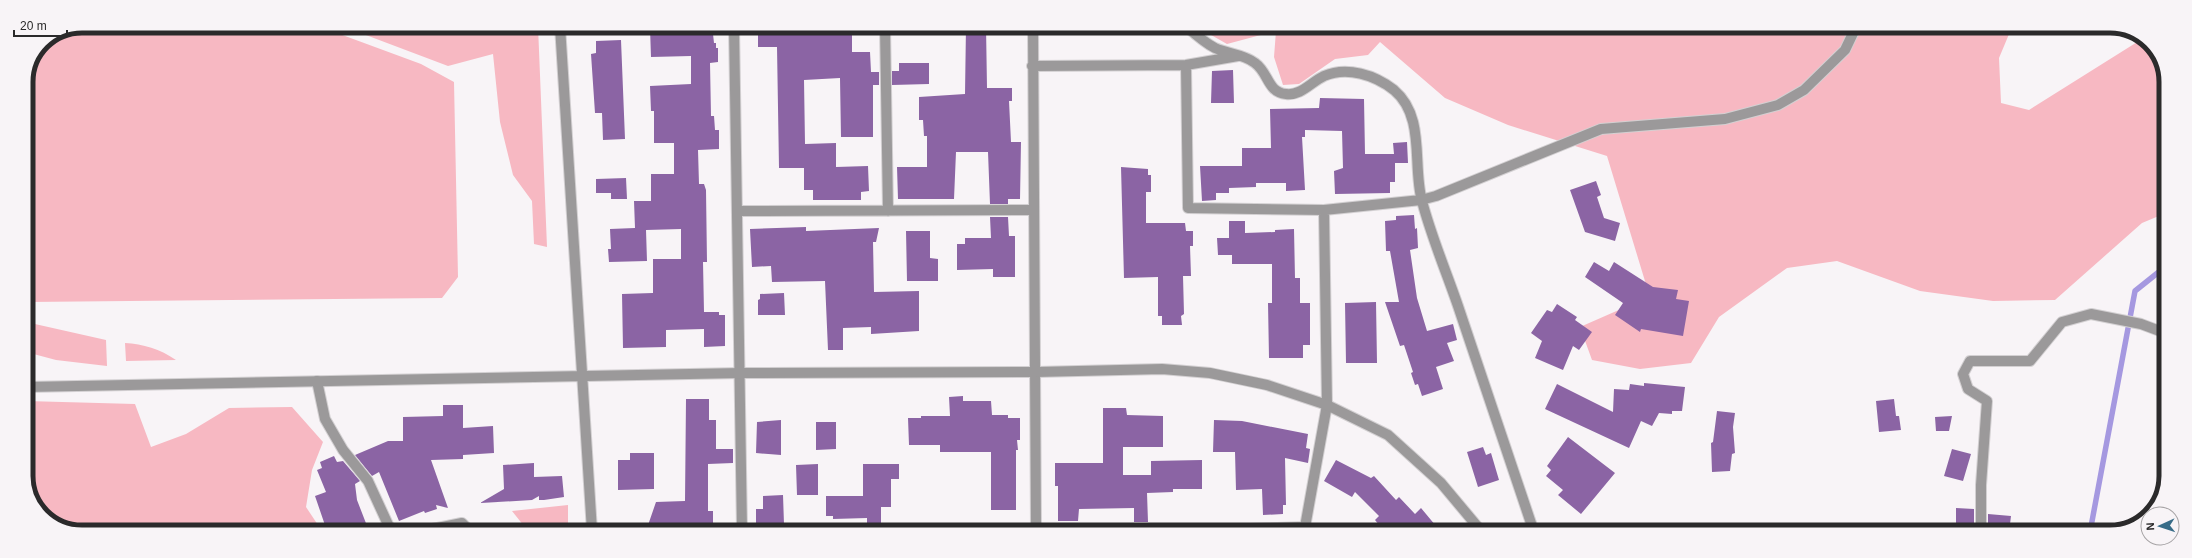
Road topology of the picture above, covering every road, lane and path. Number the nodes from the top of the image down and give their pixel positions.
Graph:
1 (560, 33) edge
2 (734, 33) edge
3 (885, 33) edge
4 (1033, 33) edge
5 (1194, 33) edge
6 (1853, 33) edge
7 (1241, 56) junction
8 (1186, 64) junction
9 (1032, 66) junction
10 (1421, 200) junction
11 (1034, 210) junction
12 (1324, 210) junction
13 (738, 211) junction
14 (888, 211) junction
15 (2159, 331) edge
16 (1036, 372) junction
17 (741, 373) junction
18 (582, 376) junction
19 (317, 381) junction
20 (33, 387) edge
21 (1327, 405) junction
22 (388, 525) edge
23 (452, 525) edge
24 (464, 525) edge
25 (592, 525) edge
26 (742, 525) edge
27 (1036, 525) edge
28 (1307, 525) edge
29 (1476, 525) edge
30 (1532, 525) edge
31 (1981, 525) edge

1 - 18 street
2 - 13 street
3 - 14 street
4 - 9 street
5 - 7 street
6 - 10 street
7 - 8 street
7 - 10 street
8 - 9 street
8 - 12 street
9 - 11 street
10 - 12 street
10 - 30 street
11 - 14 street
11 - 16 street
12 - 21 street
13 - 14 street
13 - 17 street
15 - 31 street
16 - 17 street
16 - 21 street
16 - 27 street
17 - 18 street
17 - 26 street
18 - 19 street
18 - 25 street
19 - 20 street
19 - 22 street
21 - 28 street
21 - 29 street
23 - 24 street

